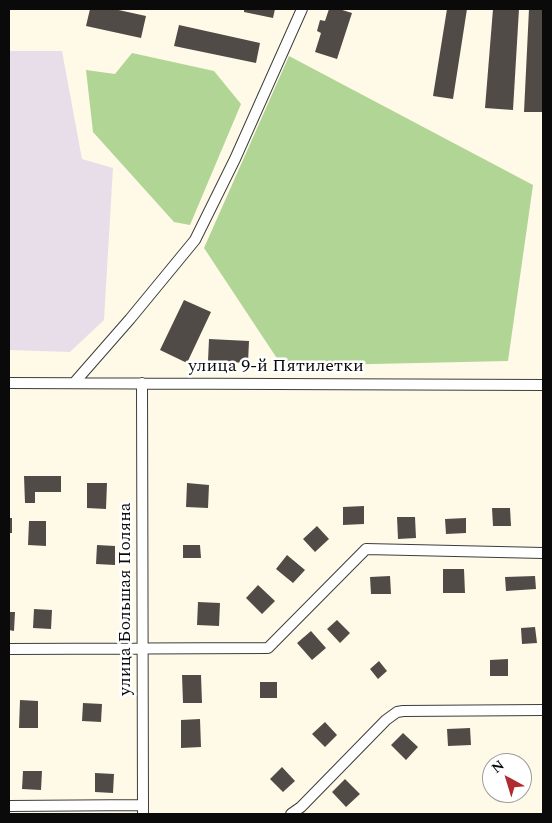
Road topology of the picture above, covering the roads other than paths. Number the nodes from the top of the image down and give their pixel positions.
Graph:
1 (302, 9) edge
2 (9, 383) edge
3 (74, 383) junction
4 (142, 383) junction
5 (543, 385) edge
6 (543, 553) edge
7 (9, 649) edge
8 (143, 649) junction
9 (543, 710) edge
10 (9, 806) edge
11 (143, 810) edge
12 (291, 814) edge

1 - 3 street
2 - 3 street, улица 9-й Пятилетки
3 - 4 street, улица 9-й Пятилетки
4 - 5 street, улица 9-й Пятилетки
4 - 8 street, улица Большая Поляна
6 - 8 street
7 - 8 street
8 - 11 street, улица Большая Поляна
9 - 12 street
10 - 11 street

